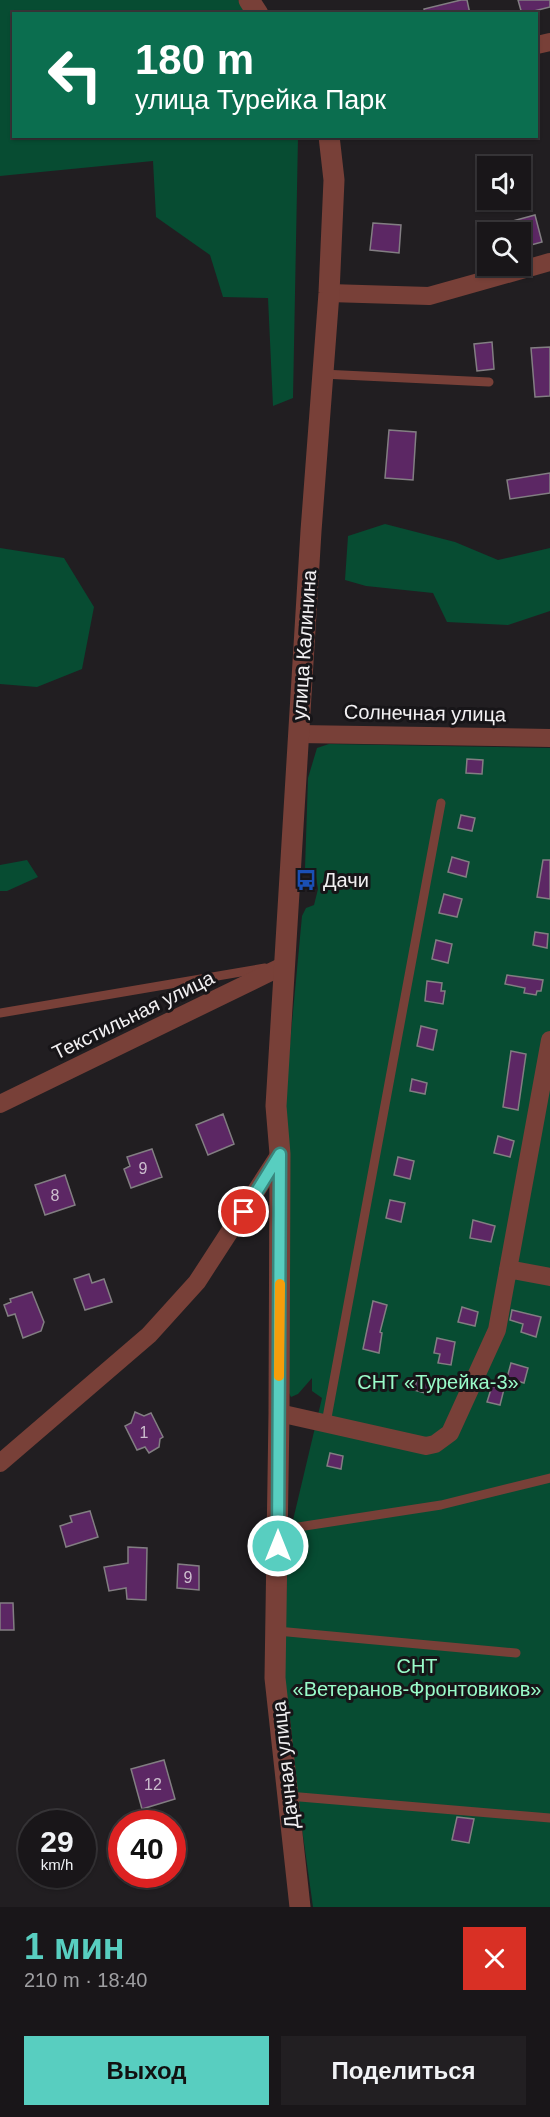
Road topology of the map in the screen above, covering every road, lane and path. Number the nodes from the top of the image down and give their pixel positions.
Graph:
1 (329, 138) edge
2 (550, 262) edge
3 (329, 293) junction
4 (322, 374) junction
5 (489, 382) dead end
6 (298, 734) junction
7 (550, 738) edge
8 (441, 803) dead end
9 (285, 965) junction
10 (0, 1013) edge
11 (550, 1040) edge
12 (0, 1104) edge
13 (280, 1154) junction
14 (508, 1269) junction
15 (550, 1277) edge
16 (279, 1413) junction
17 (326, 1423) junction
18 (0, 1462) edge
19 (550, 1478) edge
20 (278, 1536) junction
21 (275, 1631) junction
22 (516, 1653) dead end
23 (288, 1796) junction
24 (550, 1818) edge
25 (300, 1907) edge

1 - 3 street, улица Калинина
2 - 3 street
3 - 4 street, улица Калинина
4 - 5 lane
4 - 6 street, улица Калинина
6 - 7 street, Солнечная улица
6 - 9 street, улица Калинина
8 - 17 lane
9 - 10 lane
9 - 12 street, Текстильная улица
9 - 13 street, улица Калинина
11 - 14 street
13 - 16 street, Дачная улица
13 - 18 street
14 - 15 street
14 - 17 street
16 - 17 street
16 - 20 street, Дачная улица
19 - 20 lane
20 - 21 street, Дачная улица
21 - 22 lane
21 - 23 street, Дачная улица
23 - 24 lane
23 - 25 street, Дачная улица

